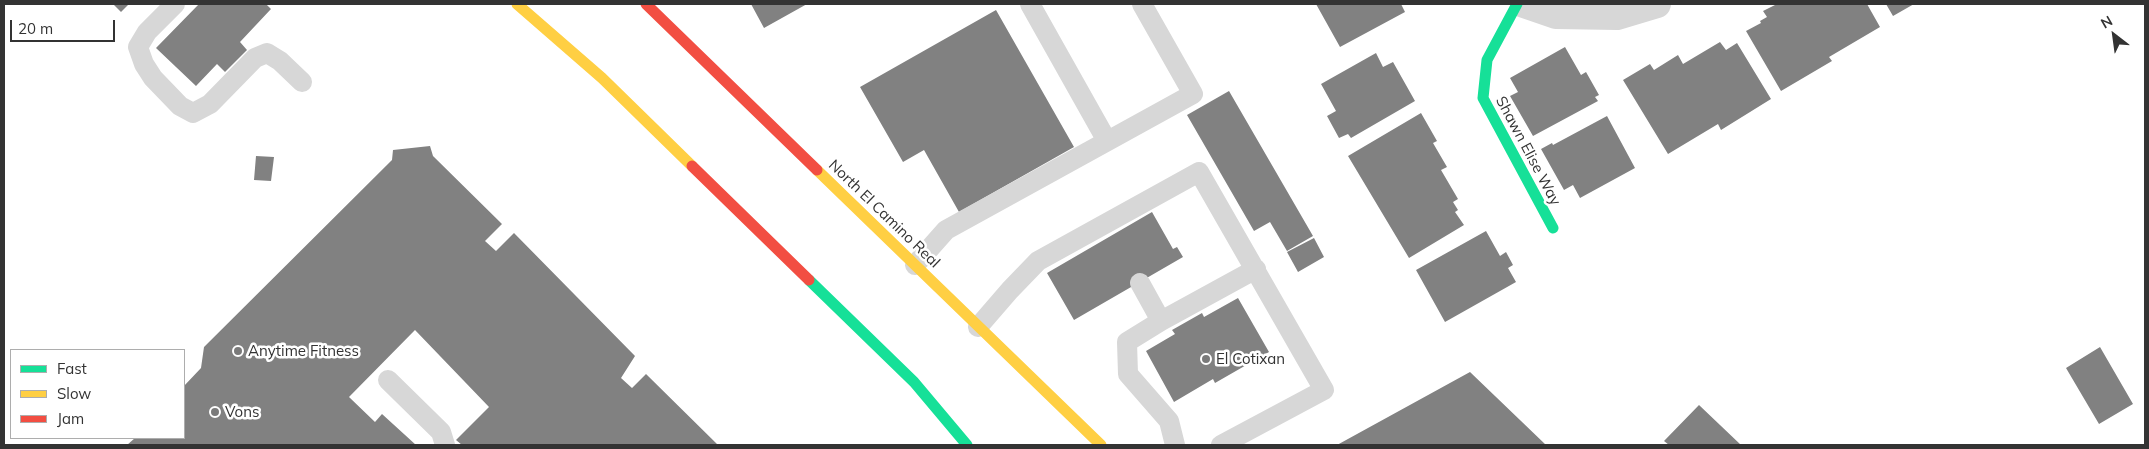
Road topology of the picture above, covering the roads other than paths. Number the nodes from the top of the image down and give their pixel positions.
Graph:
1 (175, 4) edge
2 (520, 4) edge
3 (646, 4) edge
4 (1030, 4) edge
5 (1142, 4) edge
6 (1516, 4) edge
7 (1524, 4) edge
8 (1657, 4) edge
9 (302, 82) dead end
10 (1107, 141) junction
11 (1553, 228) dead end
12 (915, 265) junction
13 (1256, 269) junction
14 (1140, 282) dead end
15 (1161, 321) junction
16 (978, 327) junction
17 (388, 380) dead end
18 (445, 445) edge
19 (967, 445) edge
20 (1101, 445) edge
21 (1175, 445) edge
22 (1221, 445) edge

1 - 9 lane
2 - 19 main road
3 - 12 main road, North El Camino Real
4 - 10 lane
5 - 10 lane
6 - 11 main road, Shawn Elise Way
7 - 8 street
10 - 12 lane
12 - 16 main road, North El Camino Real
13 - 15 lane
13 - 16 lane
13 - 22 lane
14 - 15 lane
15 - 21 lane
16 - 20 main road, North El Camino Real
17 - 18 lane

